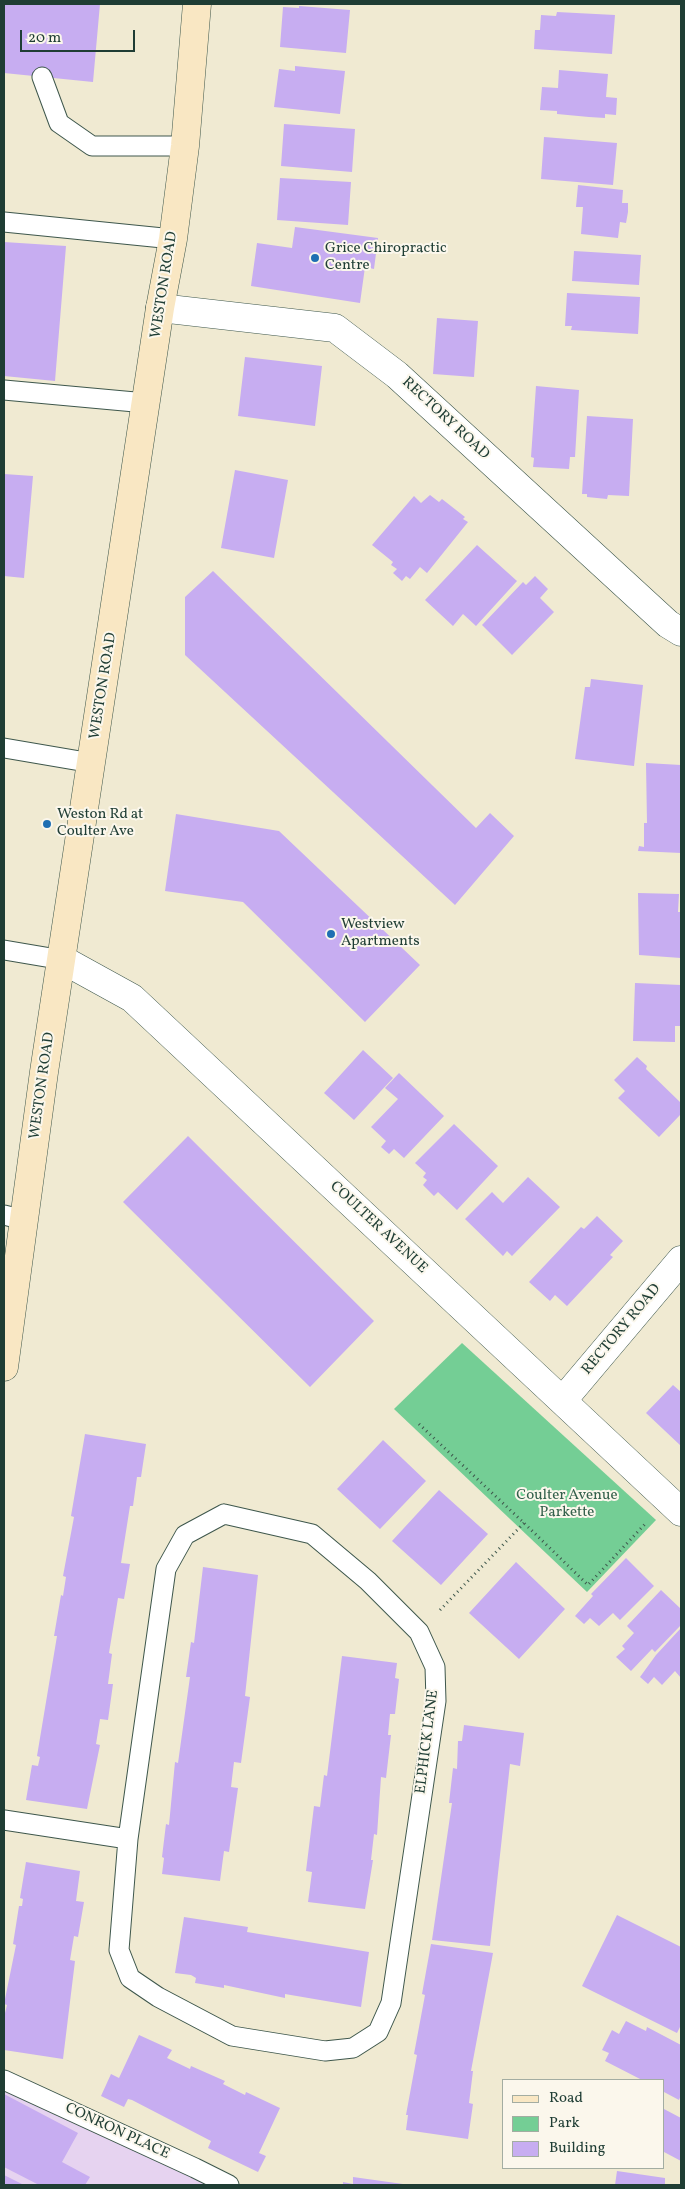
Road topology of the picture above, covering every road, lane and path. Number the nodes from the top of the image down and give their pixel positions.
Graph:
1 (197, 4) edge
2 (42, 77) dead end
3 (185, 146) junction
4 (4, 222) edge
5 (173, 239) junction
6 (160, 308) junction
7 (4, 390) edge
8 (146, 403) junction
9 (681, 632) edge
10 (4, 748) edge
11 (92, 763) junction
12 (4, 950) edge
13 (63, 960) junction
14 (14, 1217) edge
15 (681, 1260) edge
16 (8, 1298) edge
17 (4, 1367) edge
18 (563, 1400) junction
19 (420, 1424) dead end
20 (675, 1506) edge
21 (524, 1523) junction
22 (419, 1632) junction
23 (4, 1820) edge
24 (128, 1839) junction
25 (4, 2080) edge
26 (229, 2185) edge

1 - 3 main road, WESTON ROAD
2 - 3 lane
3 - 5 main road, WESTON ROAD
4 - 5 lane
5 - 6 main road, WESTON ROAD
6 - 8 main road, WESTON ROAD
6 - 9 street, RECTORY ROAD
7 - 8 lane
8 - 11 main road, WESTON ROAD
10 - 11 lane
11 - 13 main road, WESTON ROAD
12 - 13 lane
13 - 14 main road, WESTON ROAD
13 - 18 street, COULTER AVENUE
14 - 16 main road, WESTON ROAD
15 - 18 street, RECTORY ROAD
16 - 17 main road, WESTON ROAD
18 - 20 street, COULTER AVENUE
19 - 21 path
20 - 21 path
21 - 22 path
22 - 24 lane, ELPHICK LANE
22 - 24 lane, ELPHICK LANE
23 - 24 lane
25 - 26 lane, CONRON PLACE

